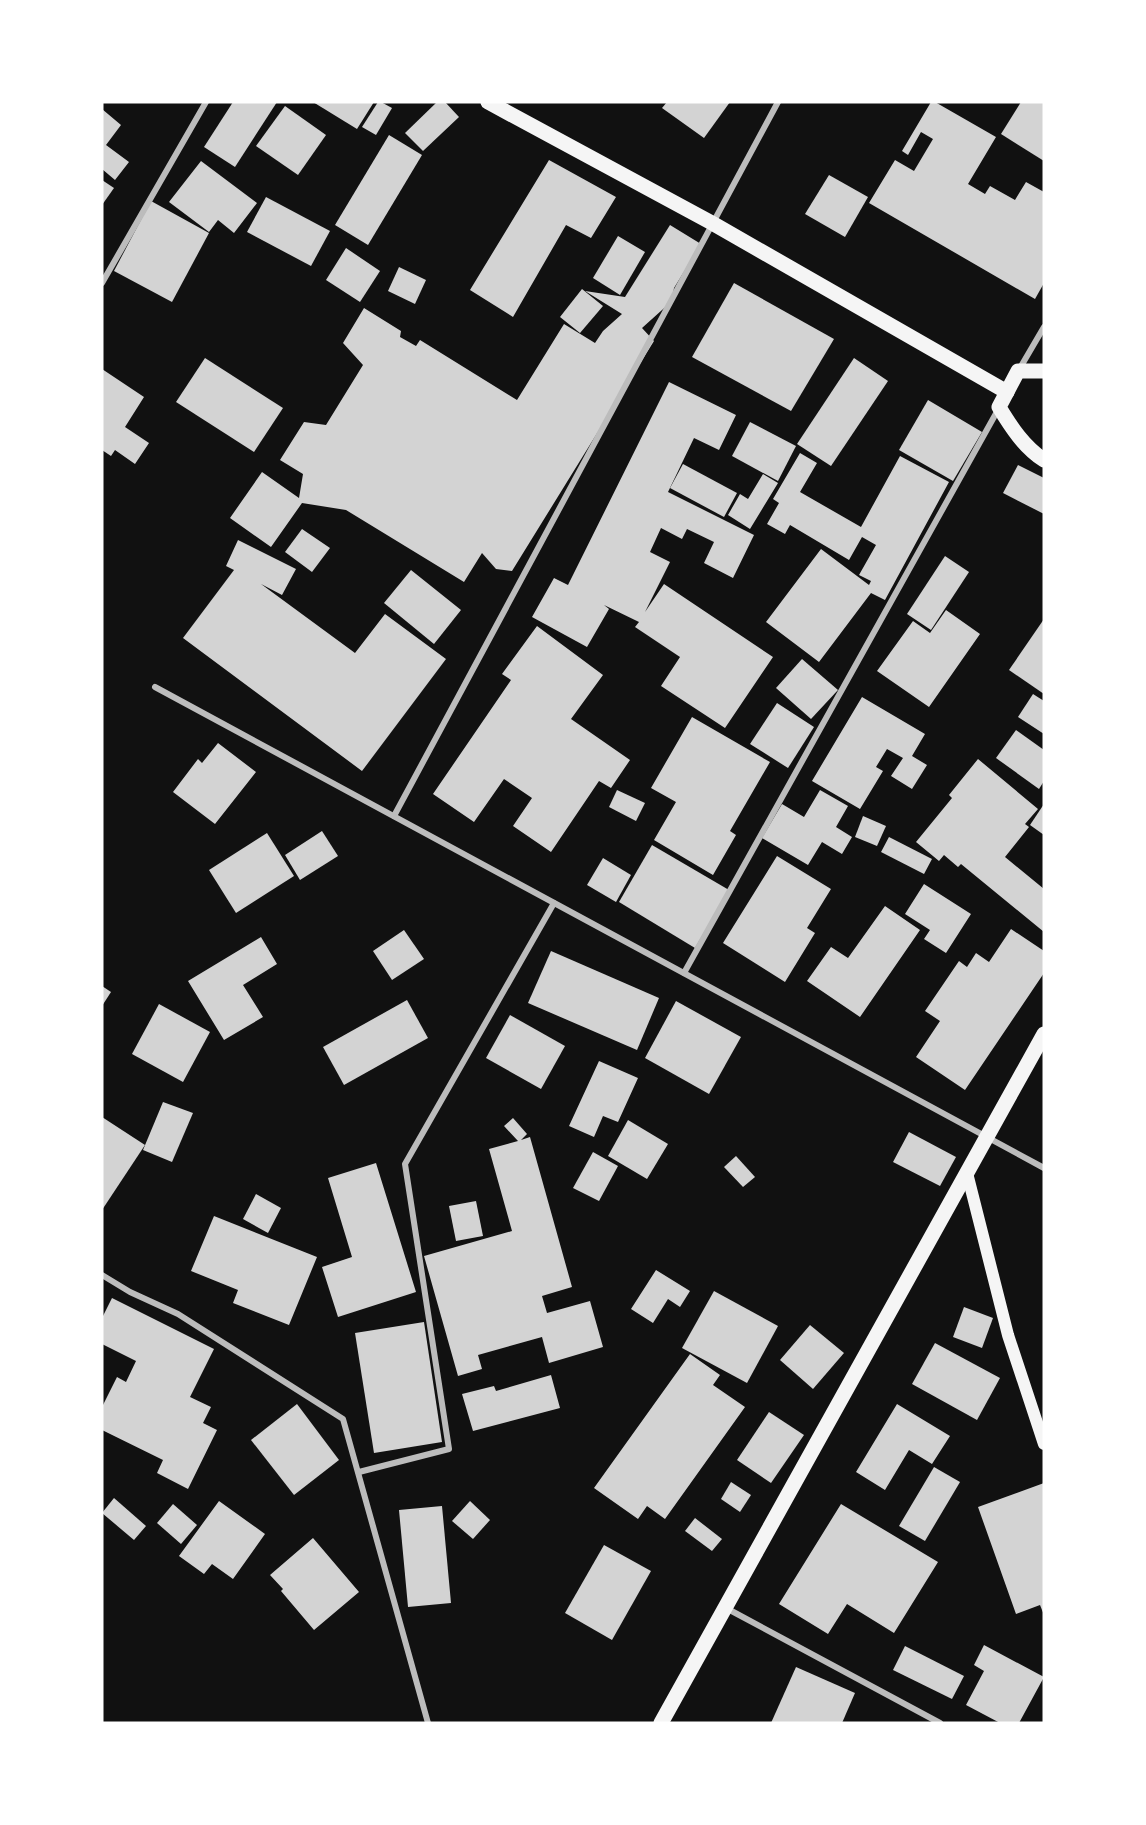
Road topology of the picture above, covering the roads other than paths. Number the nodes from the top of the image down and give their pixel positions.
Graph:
1 (206, 102) edge
2 (488, 102) edge
3 (778, 102) edge
4 (712, 223) junction
5 (102, 283) edge
6 (1044, 327) edge
7 (1018, 371) junction
8 (1044, 371) edge
9 (1007, 392) junction
10 (999, 407) junction
11 (1044, 460) edge
12 (155, 687) dead end
13 (394, 816) junction
14 (554, 903) junction
15 (684, 973) junction
16 (1044, 1034) edge
17 (987, 1137) junction
18 (1044, 1168) edge
19 (967, 1173) junction
20 (102, 1275) edge
21 (1044, 1444) edge
22 (358, 1472) junction
23 (726, 1608) junction
24 (428, 1723) edge
25 (661, 1723) edge
26 (940, 1723) edge

1 - 5 street
2 - 4 main road
3 - 4 street
4 - 9 main road
4 - 13 street
6 - 7 street
7 - 8 main road
7 - 9 main road
9 - 10 main road
10 - 11 main road
10 - 15 street
12 - 13 street
13 - 14 street
14 - 15 street
14 - 22 street
15 - 17 street
16 - 17 main road
17 - 18 street
17 - 19 main road
19 - 21 main road
19 - 23 main road
20 - 22 street
22 - 24 street
23 - 25 main road
23 - 26 street

